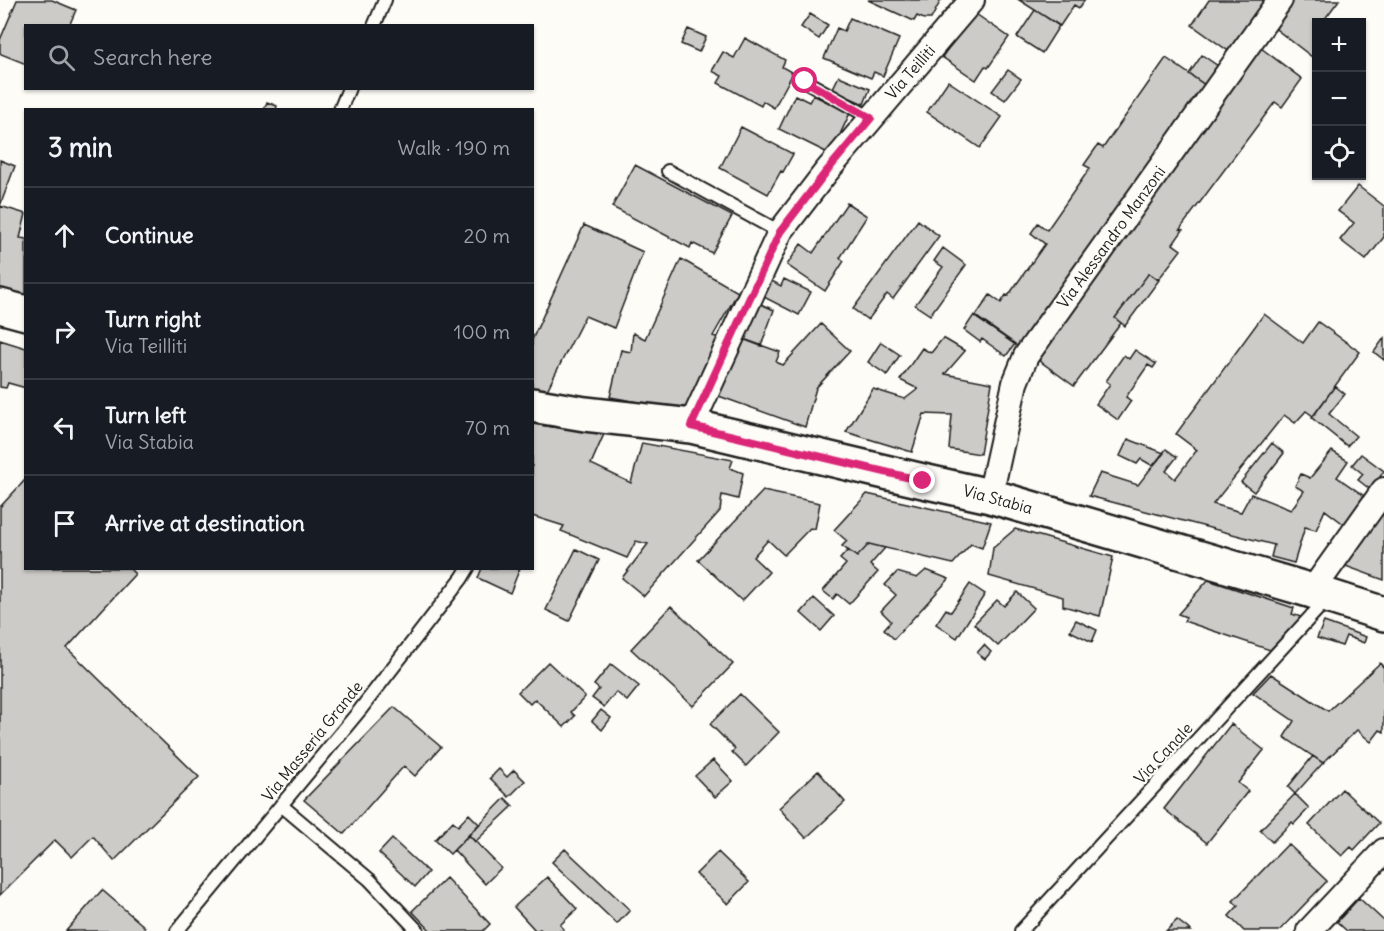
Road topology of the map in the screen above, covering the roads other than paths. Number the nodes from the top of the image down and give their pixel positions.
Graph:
1 (385, 0) edge
2 (972, 0) edge
3 (1280, 0) edge
4 (375, 24) edge
5 (805, 81) dead end
6 (348, 90) edge
7 (341, 108) edge
8 (871, 118) junction
9 (668, 171) dead end
10 (780, 232) junction
11 (0, 306) edge
12 (24, 312) edge
13 (534, 405) edge
14 (691, 426) junction
15 (1384, 490) edge
16 (990, 496) junction
17 (466, 570) edge
18 (1321, 594) junction
19 (1384, 614) edge
20 (281, 805) junction
21 (1384, 851) edge
22 (177, 931) edge
23 (418, 931) edge
24 (1021, 931) edge
25 (1310, 931) edge

1 - 4 lane
2 - 8 street, Via Teilliti
3 - 16 street, Via Alessandro Manzoni
5 - 8 lane
6 - 7 lane
8 - 10 street, Via Teilliti
9 - 10 lane
10 - 14 street, Via Teilliti
11 - 12 main road
13 - 14 main road, Via Stabia
14 - 16 main road, Via Stabia
15 - 18 street
16 - 18 main road, Via Stabia
17 - 20 lane, Via Masseria Grande
18 - 19 main road, Via Stabia
18 - 24 lane, Via Canale
20 - 22 lane, Via Masseria Grande
20 - 23 lane
21 - 25 street

